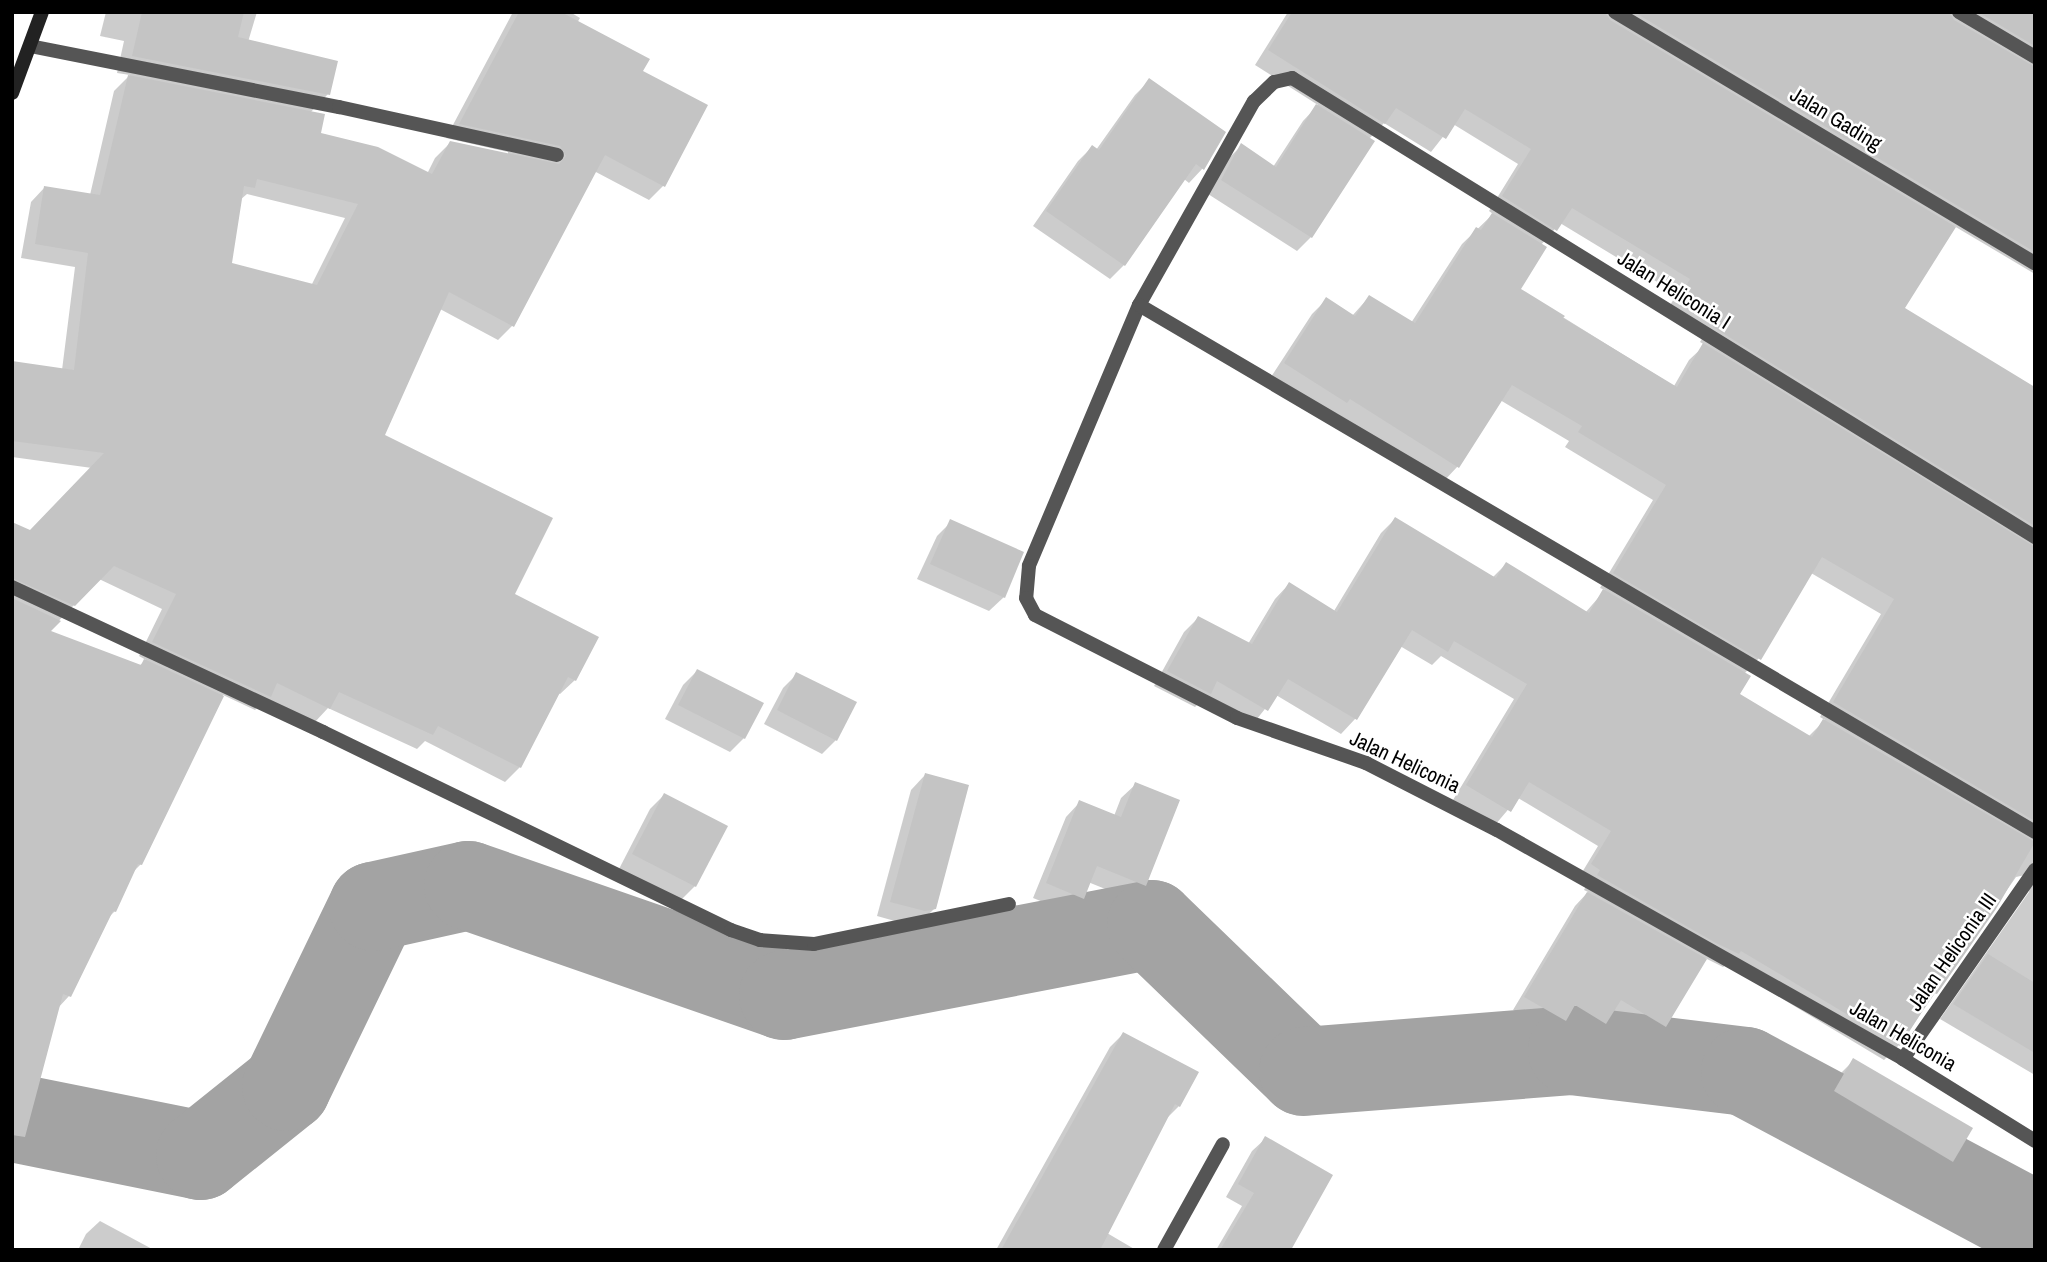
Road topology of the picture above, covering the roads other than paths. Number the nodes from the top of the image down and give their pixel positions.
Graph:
1 (43, 12) edge
2 (1615, 12) edge
3 (1959, 12) edge
4 (30, 46) junction
5 (2035, 57) edge
6 (1292, 78) joint
7 (12, 93) edge
8 (557, 155) dead end
9 (2035, 263) edge
10 (1139, 305) junction
11 (2035, 537) edge
12 (12, 587) edge
13 (2035, 832) edge
14 (2035, 870) edge
15 (1009, 904) dead end
16 (1903, 1059) junction
17 (2035, 1140) edge
18 (1223, 1144) dead end
19 (1164, 1250) edge

1 - 4 street
2 - 9 street, Jalan Gading
3 - 5 street
4 - 7 street
4 - 8 street
6 - 10 street, Jalan Heliconia
6 - 11 street, Jalan Heliconia I
10 - 13 street
10 - 16 street, Jalan Heliconia
12 - 15 street
14 - 16 street, Jalan Heliconia III
16 - 17 street, Jalan Heliconia
18 - 19 street

